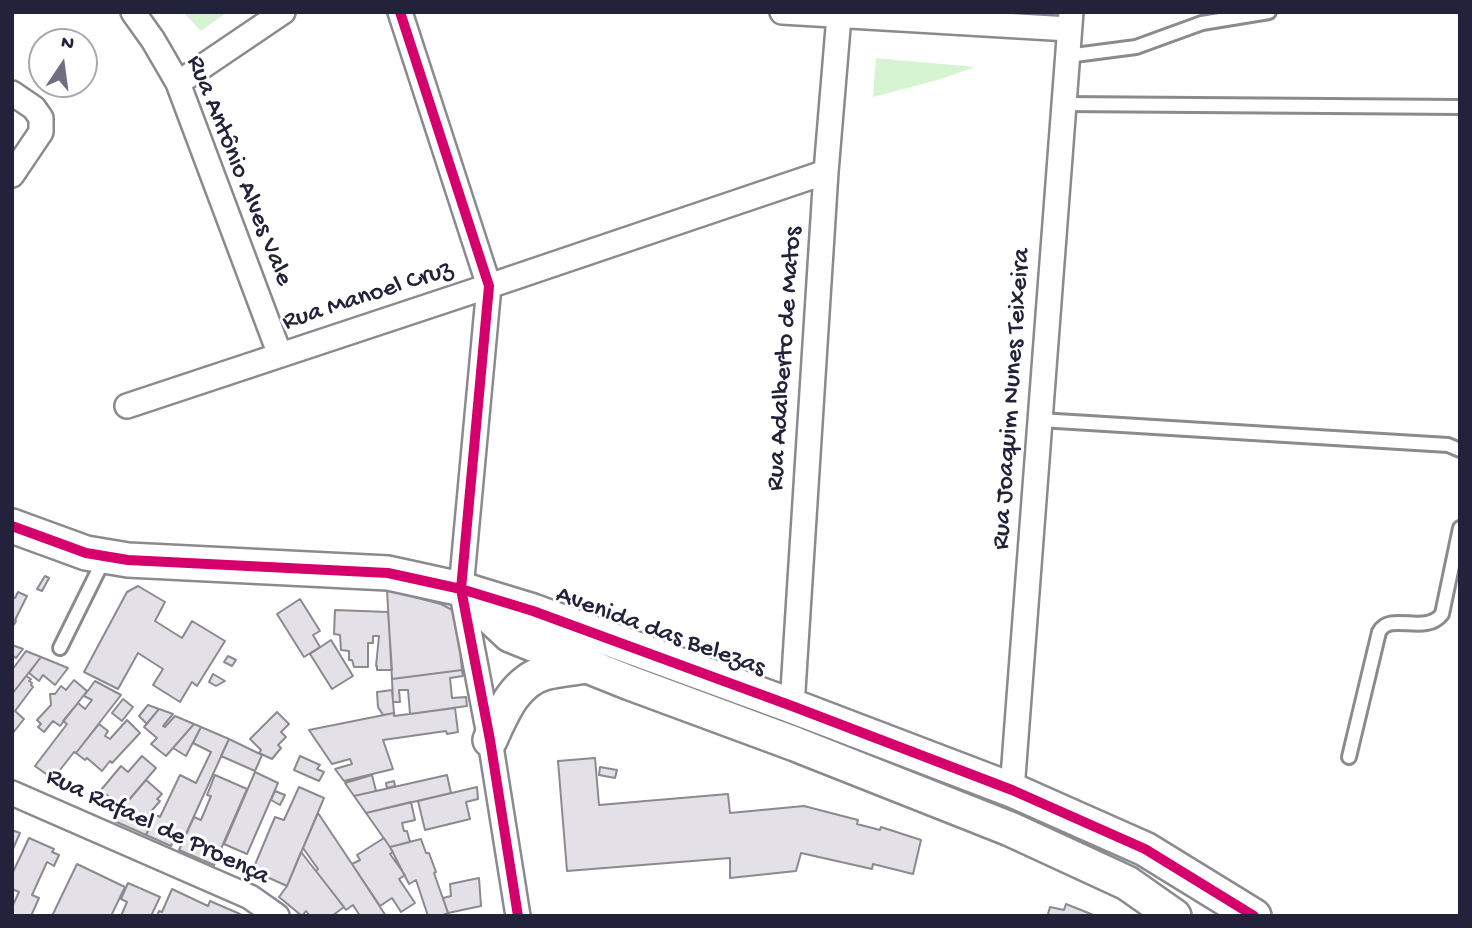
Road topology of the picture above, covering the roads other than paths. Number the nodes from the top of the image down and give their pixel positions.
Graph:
1 (133, 12) edge
2 (283, 12) edge
3 (400, 12) edge
4 (782, 12) edge
5 (1269, 12) edge
6 (810, 13) edge
7 (839, 16) junction
8 (1070, 21) edge
9 (1067, 56) junction
10 (178, 83) junction
11 (12, 93) edge
12 (1063, 104) junction
13 (1460, 107) edge
14 (826, 172) junction
15 (12, 175) edge
16 (489, 286) junction
17 (280, 355) junction
18 (127, 406) dead end
19 (1040, 420) junction
20 (1460, 450) edge
21 (12, 526) edge
22 (1460, 528) edge
23 (105, 557) junction
24 (461, 589) junction
25 (533, 611) junction
26 (510, 635) junction
27 (60, 648) dead end
28 (589, 666) junction
29 (792, 706) junction
30 (490, 740) junction
31 (1349, 757) dead end
32 (1012, 790) junction
33 (12, 793) edge
34 (277, 916) edge
35 (518, 916) edge
36 (1174, 916) edge
37 (1254, 916) edge

1 - 10 street, Rua Antônio Alves Vale
2 - 10 street
3 - 16 street
4 - 6 street
5 - 9 lane
6 - 7 street
7 - 8 street
7 - 14 street, Rua Adalberto de Matos
8 - 9 street, Rua Joaquim Nunes Teixeira
9 - 12 street, Rua Joaquim Nunes Teixeira
10 - 17 street, Rua Antônio Alves Vale
11 - 15 street
12 - 13 lane
12 - 19 street, Rua Joaquim Nunes Teixeira
14 - 16 street, Rua Manoel Cruz
14 - 29 street, Rua Adalberto de Matos
16 - 17 street, Rua Manoel Cruz
16 - 24 street
17 - 18 street, Rua Manoel Cruz
19 - 20 lane
19 - 32 street, Rua Joaquim Nunes Teixeira
21 - 23 street, Avenida das Belezas
22 - 31 lane
23 - 24 street, Avenida das Belezas
23 - 27 lane
24 - 25 street, Avenida das Belezas
24 - 26 street, Avenida das Belezas
24 - 30 street
25 - 26 street
25 - 29 street, Avenida das Belezas
26 - 28 street, Avenida das Belezas
28 - 30 street
28 - 36 street, Avenida das Belezas
29 - 32 street, Avenida das Belezas
30 - 35 street
32 - 37 street, Avenida das Belezas
33 - 34 street, Rua Rafael de Proença

